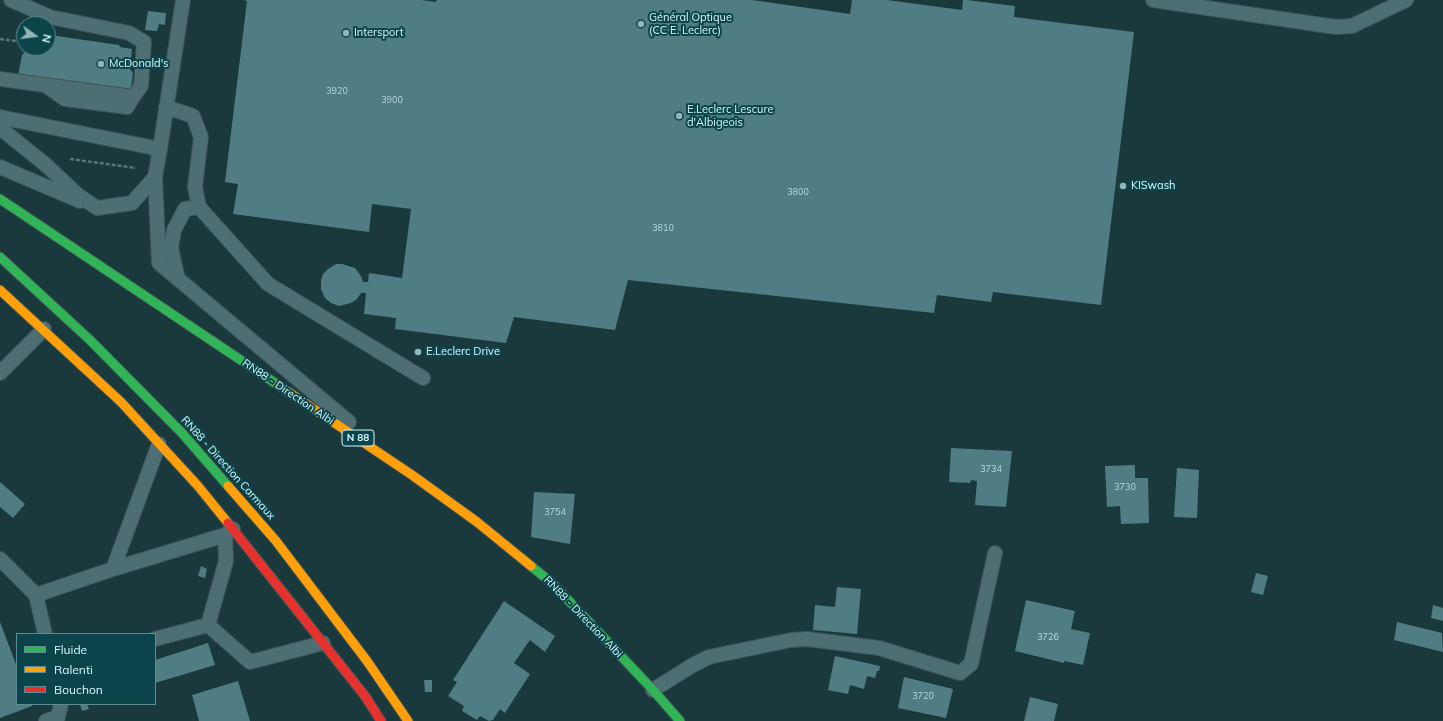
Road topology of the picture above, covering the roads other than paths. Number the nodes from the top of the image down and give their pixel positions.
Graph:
1 (11, 0) edge
2 (183, 0) edge
3 (1153, 0) edge
4 (1406, 0) edge
5 (0, 80) edge
6 (166, 107) junction
7 (0, 117) edge
8 (0, 128) edge
9 (160, 149) junction
10 (0, 167) edge
11 (156, 174) junction
12 (0, 199) edge
13 (97, 208) junction
14 (199, 208) junction
15 (0, 257) edge
16 (178, 279) junction
17 (0, 290) edge
18 (44, 329) junction
19 (0, 373) edge
20 (423, 378) dead end
21 (159, 444) junction
22 (412, 475) junction
23 (229, 532) junction
24 (995, 553) dead end
25 (0, 559) edge
26 (113, 569) junction
27 (36, 595) junction
28 (208, 625) junction
29 (45, 633) edge
30 (156, 640) edge
31 (323, 643) junction
32 (652, 690) junction
33 (61, 705) edge
34 (46, 721) edge
35 (381, 721) edge
36 (408, 721) edge
37 (680, 721) edge

1 - 5 lane
2 - 6 lane
3 - 4 lane
6 - 9 lane
6 - 14 lane
7 - 9 lane
8 - 13 lane
9 - 11 lane
10 - 13 lane
11 - 13 lane
11 - 16 lane
12 - 22 main road, RN88 - Direction Albi / N 88
14 - 16 lane
14 - 20 lane
15 - 36 main road, RN88 - Direction Carmaux
16 - 22 lane
17 - 18 main road
18 - 19 lane
18 - 21 main road
21 - 23 main road
21 - 26 lane
22 - 32 main road, RN88 - Direction Albi / N 88
23 - 26 lane
23 - 28 lane
23 - 31 main road
24 - 32 lane
25 - 27 lane
26 - 27 lane
27 - 29 lane
28 - 30 lane
28 - 31 lane
31 - 35 main road
32 - 37 main road, RN88 - Direction Albi / N 88
33 - 34 lane

